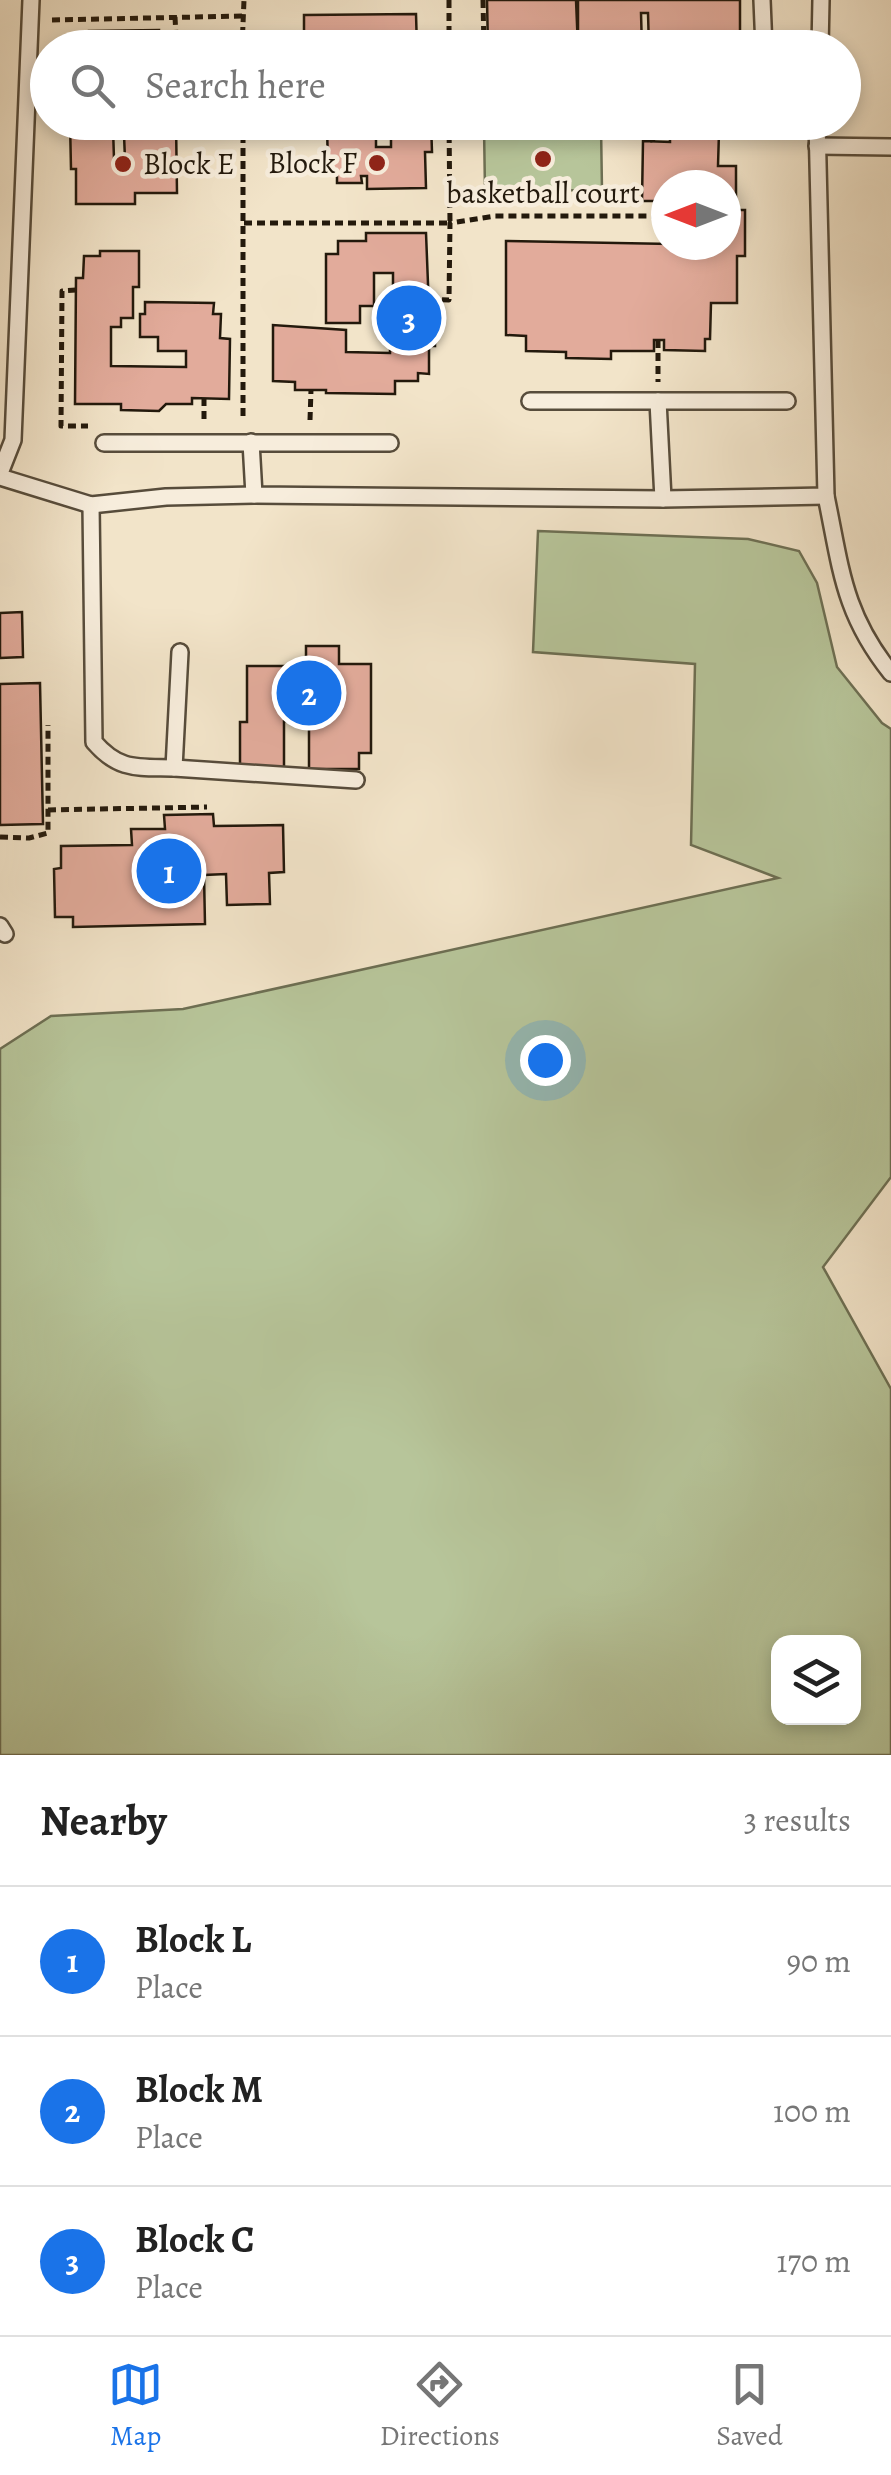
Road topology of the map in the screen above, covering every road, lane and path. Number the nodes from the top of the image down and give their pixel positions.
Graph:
1 (31, 0) edge
2 (244, 0) edge
3 (449, 0) edge
4 (483, 0) edge
5 (762, 0) edge
6 (821, 0) edge
7 (244, 16) junction
8 (174, 17) junction
9 (43, 20) dead end
10 (175, 30) edge
11 (243, 30) edge
12 (449, 30) edge
13 (484, 30) edge
14 (763, 30) edge
15 (820, 30) edge
16 (242, 140) edge
17 (449, 140) edge
18 (817, 140) edge
19 (817, 146) junction
20 (891, 146) edge
21 (651, 216) edge
22 (244, 223) junction
23 (450, 223) junction
24 (76, 290) dead end
25 (429, 299) dead end
26 (658, 340) dead end
27 (204, 398) dead end
28 (787, 400) dead end
29 (530, 401) dead end
30 (658, 401) junction
31 (243, 425) dead end
32 (97, 426) dead end
33 (204, 426) dead end
34 (251, 442) junction
35 (104, 443) dead end
36 (390, 443) dead end
37 (0, 475) edge
38 (254, 495) junction
39 (826, 496) junction
40 (663, 499) junction
41 (91, 505) junction
42 (180, 652) dead end
43 (891, 673) edge
44 (48, 725) dead end
45 (174, 768) junction
46 (356, 780) dead end
47 (207, 807) dead end
48 (48, 810) junction
49 (0, 837) edge

1 - 37 lane
2 - 7 path
3 - 12 path
4 - 13 path
5 - 14 lane
6 - 15 lane
7 - 8 path
7 - 11 path
8 - 9 path
8 - 10 path
16 - 22 path
17 - 23 path
18 - 19 lane
19 - 20 lane
19 - 39 lane
21 - 23 path
22 - 23 path
22 - 31 path
23 - 25 path
24 - 32 path
26 - 30 path
27 - 33 path
28 - 30 lane
29 - 30 lane
30 - 40 lane
34 - 35 lane
34 - 36 lane
34 - 38 lane
37 - 41 lane
38 - 40 lane
38 - 41 lane
39 - 40 lane
39 - 43 lane
41 - 45 lane
42 - 45 lane
44 - 48 path
45 - 46 lane
47 - 48 path
48 - 49 path

